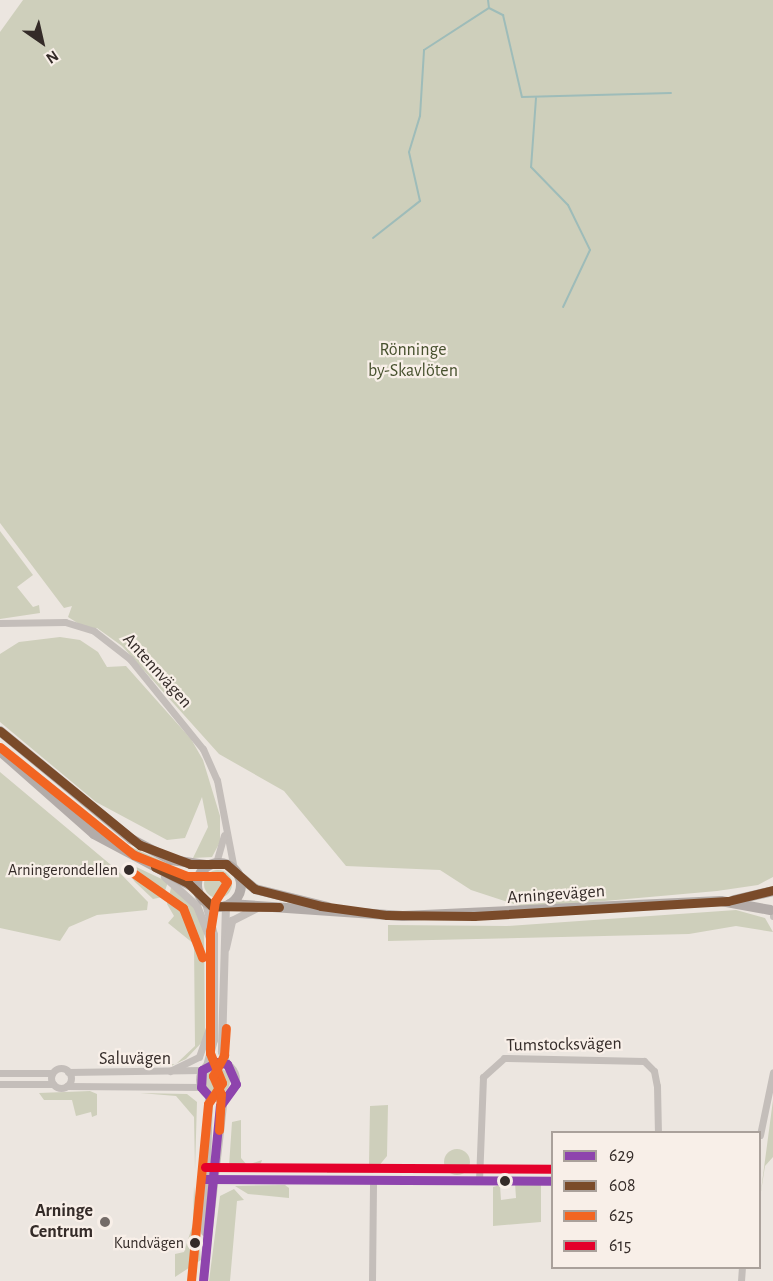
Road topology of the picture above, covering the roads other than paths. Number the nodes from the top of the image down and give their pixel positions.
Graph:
1 (0, 623) edge
2 (0, 730) edge
3 (0, 752) edge
4 (225, 826) junction
5 (128, 856) junction
6 (212, 864) junction
7 (237, 873) junction
8 (197, 889) junction
9 (773, 890) edge
10 (728, 901) junction
11 (206, 903) junction
12 (228, 904) junction
13 (284, 907) junction
14 (772, 914) edge
15 (387, 915) junction
16 (213, 948) junction
17 (224, 958) junction
18 (214, 1011) junction
19 (227, 1064) junction
20 (205, 1068) junction
21 (68, 1072) junction
22 (773, 1072) edge
23 (0, 1073) edge
24 (52, 1073) junction
25 (156, 1074) junction
26 (0, 1084) edge
27 (53, 1084) junction
28 (67, 1086) junction
29 (201, 1087) junction
30 (209, 1096) junction
31 (224, 1098) junction
32 (658, 1131) edge
33 (760, 1131) edge
34 (209, 1179) junction
35 (373, 1180) junction
36 (479, 1181) junction
37 (551, 1181) edge
38 (203, 1281) edge
39 (372, 1281) edge

1 - 4 street, Antennvägen
2 - 6 main road
3 - 5 main road
4 - 6 street, Antennvägen
4 - 7 street, Antennvägen
5 - 8 main road
5 - 16 street
6 - 7 main road
6 - 8 main road
7 - 12 main road
7 - 15 main road, Arningevägen
8 - 11 main road
9 - 10 main road, Arningevägen
9 - 14 main road
10 - 14 main road, Arningevägen
10 - 15 main road, Arningevägen
11 - 12 main road
11 - 16 street
12 - 13 main road, Arningevägen
12 - 17 street
13 - 15 main road, Arningevägen
13 - 17 street
16 - 18 street
17 - 19 street
18 - 20 street
18 - 25 street
19 - 20 street
19 - 31 street
20 - 25 street, Saluvägen
20 - 29 street
21 - 24 street, Saluvägen
21 - 25 street, Saluvägen
21 - 28 street
22 - 33 street
23 - 24 street, Saluvägen
24 - 27 street
26 - 27 street, Saluvägen
27 - 28 street, Saluvägen
28 - 29 street, Saluvägen
29 - 30 street
30 - 31 street
30 - 34 street
31 - 34 street
32 - 36 street, Tumstocksvägen
34 - 35 street
34 - 38 street
35 - 36 street
35 - 39 street
36 - 37 street

